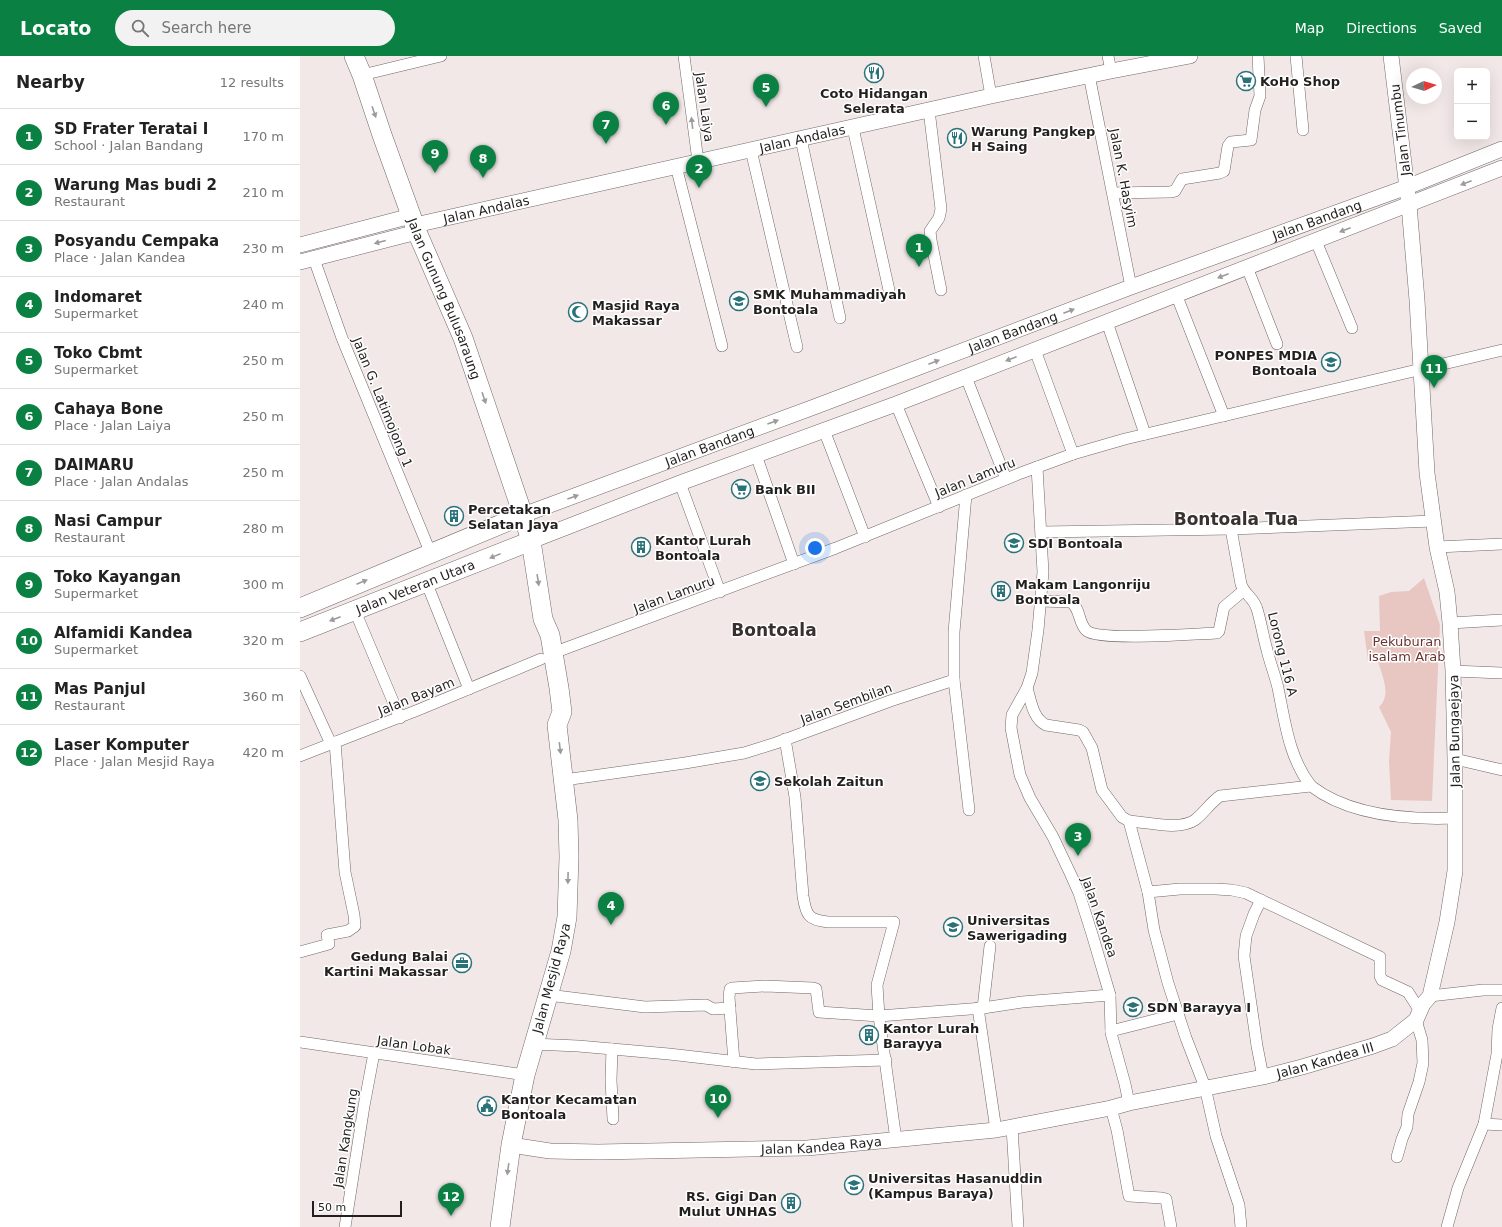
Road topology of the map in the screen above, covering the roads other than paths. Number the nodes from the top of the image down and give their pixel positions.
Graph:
1 (354, 56) edge
2 (441, 56) edge
3 (684, 56) edge
4 (984, 56) edge
5 (1108, 56) edge
6 (1190, 56) edge
7 (1258, 56) edge
8 (1296, 56) edge
9 (1391, 56) edge
10 (1111, 71) junction
11 (362, 74) junction
12 (1089, 75) junction
13 (992, 96) junction
14 (929, 110) junction
15 (853, 128) junction
16 (1303, 130) dead end
17 (801, 139) junction
18 (1502, 148) edge
19 (752, 150) junction
20 (698, 161) junction
21 (676, 166) junction
22 (1502, 168) edge
23 (1406, 187) junction
24 (1113, 193) junction
25 (1408, 205) junction
26 (414, 224) junction
27 (1316, 241) junction
28 (300, 245) edge
29 (307, 260) edge
30 (1247, 267) junction
31 (1131, 287) junction
32 (889, 290) dead end
33 (940, 290) dead end
34 (1176, 294) junction
35 (840, 318) dead end
36 (1107, 322) junction
37 (1352, 328) dead end
38 (1277, 344) dead end
39 (722, 346) dead end
40 (797, 346) dead end
41 (1035, 350) junction
42 (1502, 350) edge
43 (1422, 370) junction
44 (910, 371) junction
45 (966, 377) junction
46 (920, 394) junction
47 (896, 404) junction
48 (1224, 416) junction
49 (824, 430) junction
50 (1145, 434) junction
51 (1073, 454) junction
52 (756, 455) junction
53 (1038, 467) junction
54 (1006, 479) junction
55 (680, 483) junction
56 (966, 495) junction
57 (939, 507) junction
58 (523, 515) junction
59 (1433, 521) junction
60 (1231, 529) junction
61 (1042, 532) junction
62 (865, 537) junction
63 (531, 542) junction
64 (1502, 544) edge
65 (1437, 547) junction
66 (431, 554) junction
67 (794, 564) junction
68 (427, 584) junction
69 (1243, 591) junction
70 (720, 592) junction
71 (1041, 601) junction
72 (300, 608) edge
73 (355, 612) junction
74 (1502, 620) edge
75 (1450, 623) junction
76 (300, 632) edge
77 (547, 656) junction
78 (1453, 671) junction
79 (1502, 673) edge
80 (300, 676) edge
81 (954, 680) junction
82 (1027, 688) junction
83 (469, 689) junction
84 (400, 718) junction
85 (785, 739) junction
86 (333, 743) junction
87 (300, 756) edge
88 (1455, 759) junction
89 (1502, 770) edge
90 (564, 780) junction
91 (1311, 786) junction
92 (969, 810) dead end
93 (1456, 818) junction
94 (1129, 821) junction
95 (1148, 892) junction
96 (1261, 900) junction
97 (990, 946) dead end
98 (300, 952) edge
99 (1502, 990) edge
100 (548, 995) junction
101 (1110, 995) junction
102 (1430, 996) junction
103 (730, 1008) junction
104 (980, 1008) junction
105 (1502, 1008) edge
106 (1178, 1014) junction
107 (879, 1016) junction
108 (1418, 1016) junction
109 (1111, 1031) junction
110 (300, 1042) edge
111 (533, 1044) junction
112 (612, 1050) junction
113 (374, 1053) junction
114 (886, 1060) junction
115 (734, 1062) junction
116 (1498, 1069) edge
117 (525, 1075) junction
118 (1263, 1077) junction
119 (1205, 1087) junction
120 (1129, 1103) junction
121 (1111, 1108) junction
122 (614, 1119) dead end
123 (1484, 1124) junction
124 (1502, 1125) edge
125 (1012, 1127) junction
126 (996, 1130) junction
127 (896, 1140) junction
128 (511, 1146) junction
129 (1397, 1157) dead end
130 (345, 1227) edge
131 (500, 1227) edge
132 (1018, 1227) edge
133 (1171, 1227) edge
134 (1241, 1227) edge
135 (1448, 1227) edge

1 - 11 highway, Jalan Gunung Bulusaraung
2 - 11 street
20 -> 3 street, Jalan Laiya
4 - 13 street
5 - 10 street
6 - 10 main road, Jalan Andalas
7 - 24 street
8 - 16 street
9 - 23 main road, Jalan Tinumbu
10 - 12 main road, Jalan Andalas
11 -> 26 highway, Jalan Gunung Bulusaraung
12 - 13 main road, Jalan Andalas
12 - 24 street, Jalan K. Hasyim
13 - 14 main road, Jalan Andalas
14 - 15 main road, Jalan Andalas
14 - 33 street
15 - 17 main road, Jalan Andalas
15 - 32 street
17 - 19 main road, Jalan Andalas
17 - 35 street
18 - 23 main road, Jalan Bandang
19 - 20 main road, Jalan Andalas
19 - 40 street
20 - 21 main road, Jalan Andalas
21 - 26 main road, Jalan Andalas
21 - 39 street
22 -> 25 main road, Jalan Bandang
23 - 25 main road, Jalan Tinumbu
23 - 31 main road, Jalan Bandang
24 - 31 street, Jalan K. Hasyim
25 -> 27 main road, Jalan Bandang
25 - 43 main road, Jalan Tinumbu
26 - 28 main road
26 -> 29 main road
26 -> 58 highway, Jalan Gunung Bulusaraung
27 - 30 main road, Jalan Bandang
27 - 37 street
29 - 66 street, Jalan G. Latimojong 1
30 -> 34 main road, Jalan Bandang
30 - 38 street
44 -> 31 main road, Jalan Bandang
34 - 36 main road, Jalan Bandang
34 - 48 street
36 - 41 main road, Jalan Bandang
36 - 50 street
41 -> 45 main road, Jalan Bandang
41 - 51 street
42 - 43 street
43 - 48 street, Jalan Lamuru
43 - 59 main road, Jalan Bungaejaya
44 - 46 main road
58 -> 44 main road, Jalan Bandang
45 - 46 main road, Jalan Bandang
45 - 54 street
46 - 47 main road, Jalan Bandang
47 - 49 main road, Jalan Bandang
47 - 57 street
48 - 50 street, Jalan Lamuru
49 - 52 main road, Jalan Bandang
49 - 62 street
50 - 51 street, Jalan Lamuru
51 - 53 street, Jalan Lamuru
52 - 55 main road, Jalan Bandang
52 - 67 street
53 - 54 street, Jalan Lamuru
53 - 61 street, Jalan Kandea
54 - 56 street, Jalan Lamuru
55 - 63 main road, Jalan Bandang
55 - 70 street
56 - 57 street, Jalan Lamuru
56 - 81 street
57 - 62 street, Jalan Lamuru
58 - 63 highway, Jalan Gunung Bulusaraung
58 - 66 highway, Jalan Veteran Utara
59 - 60 street
59 - 65 main road, Jalan Bungaejaya
60 - 61 street
60 - 69 street, Lorong 116 A
61 - 71 street, Jalan Kandea
62 - 67 street, Jalan Lamuru
63 -> 68 highway, Jalan Veteran Utara
63 -> 77 highway, Jalan Mesjid Raya
64 - 65 street
65 - 75 main road, Jalan Bungaejaya
72 -> 66 highway, Jalan Veteran Utara
67 - 70 street, Jalan Lamuru
68 - 73 highway, Jalan Veteran Utara
68 - 83 street
69 - 71 street
69 - 91 street, Lorong 116 A
70 - 77 street, Jalan Lamuru
71 - 82 street, Jalan Kandea
73 -> 76 highway, Jalan Veteran Utara
73 - 84 street
74 - 75 street
75 - 78 main road, Jalan Bungaejaya
77 - 83 street, Jalan Bayam
77 -> 90 highway, Jalan Mesjid Raya
78 - 79 street
78 - 88 main road, Jalan Bungaejaya
80 - 86 street
81 - 85 street, Jalan Sembilan
81 - 92 street
82 - 94 street
82 - 101 street, Jalan Kandea
83 - 84 street, Jalan Bayam
84 - 86 street, Jalan Bayam
85 - 90 street, Jalan Sembilan
85 - 107 street
86 - 87 street, Jalan Bayam
86 - 98 street
88 - 89 street
88 - 93 main road, Jalan Bungaejaya
90 -> 100 highway, Jalan Mesjid Raya
91 - 93 street
91 - 94 street
93 - 102 main road, Jalan Bungaejaya
94 - 95 street
95 - 96 street
95 - 106 street
96 - 108 street
96 - 118 street
97 - 104 street
99 - 102 street
100 - 103 street
100 - 111 highway, Jalan Mesjid Raya
101 - 104 street
101 - 109 street, Jalan Kandea
102 - 108 main road, Jalan Kandea III
103 - 107 street
103 - 115 street
104 - 107 street
104 - 126 street
105 - 116 street
106 - 109 street
106 - 119 street
107 - 114 street
108 - 118 main road, Jalan Kandea III
108 - 129 street
109 - 120 street, Jalan Kandea
110 - 113 street, Jalan Lobak
111 - 112 street
111 - 117 highway, Jalan Mesjid Raya
112 - 115 street
112 - 122 street
113 - 117 street, Jalan Lobak
113 - 130 street, Jalan Kangkung
114 - 115 street
114 - 127 street
116 - 123 street
117 - 128 highway, Jalan Mesjid Raya
118 - 119 main road, Jalan Kandea III
119 - 120 main road, Jalan Kandea III
119 - 134 street
120 - 121 main road, Jalan Kandea Raya
121 - 125 main road, Jalan Kandea Raya
121 - 133 street
123 - 124 street
123 - 135 street
125 - 126 main road, Jalan Kandea Raya
125 - 132 street
126 - 127 main road, Jalan Kandea Raya
127 - 128 main road, Jalan Kandea Raya
128 -> 131 highway, Jalan Mesjid Raya

